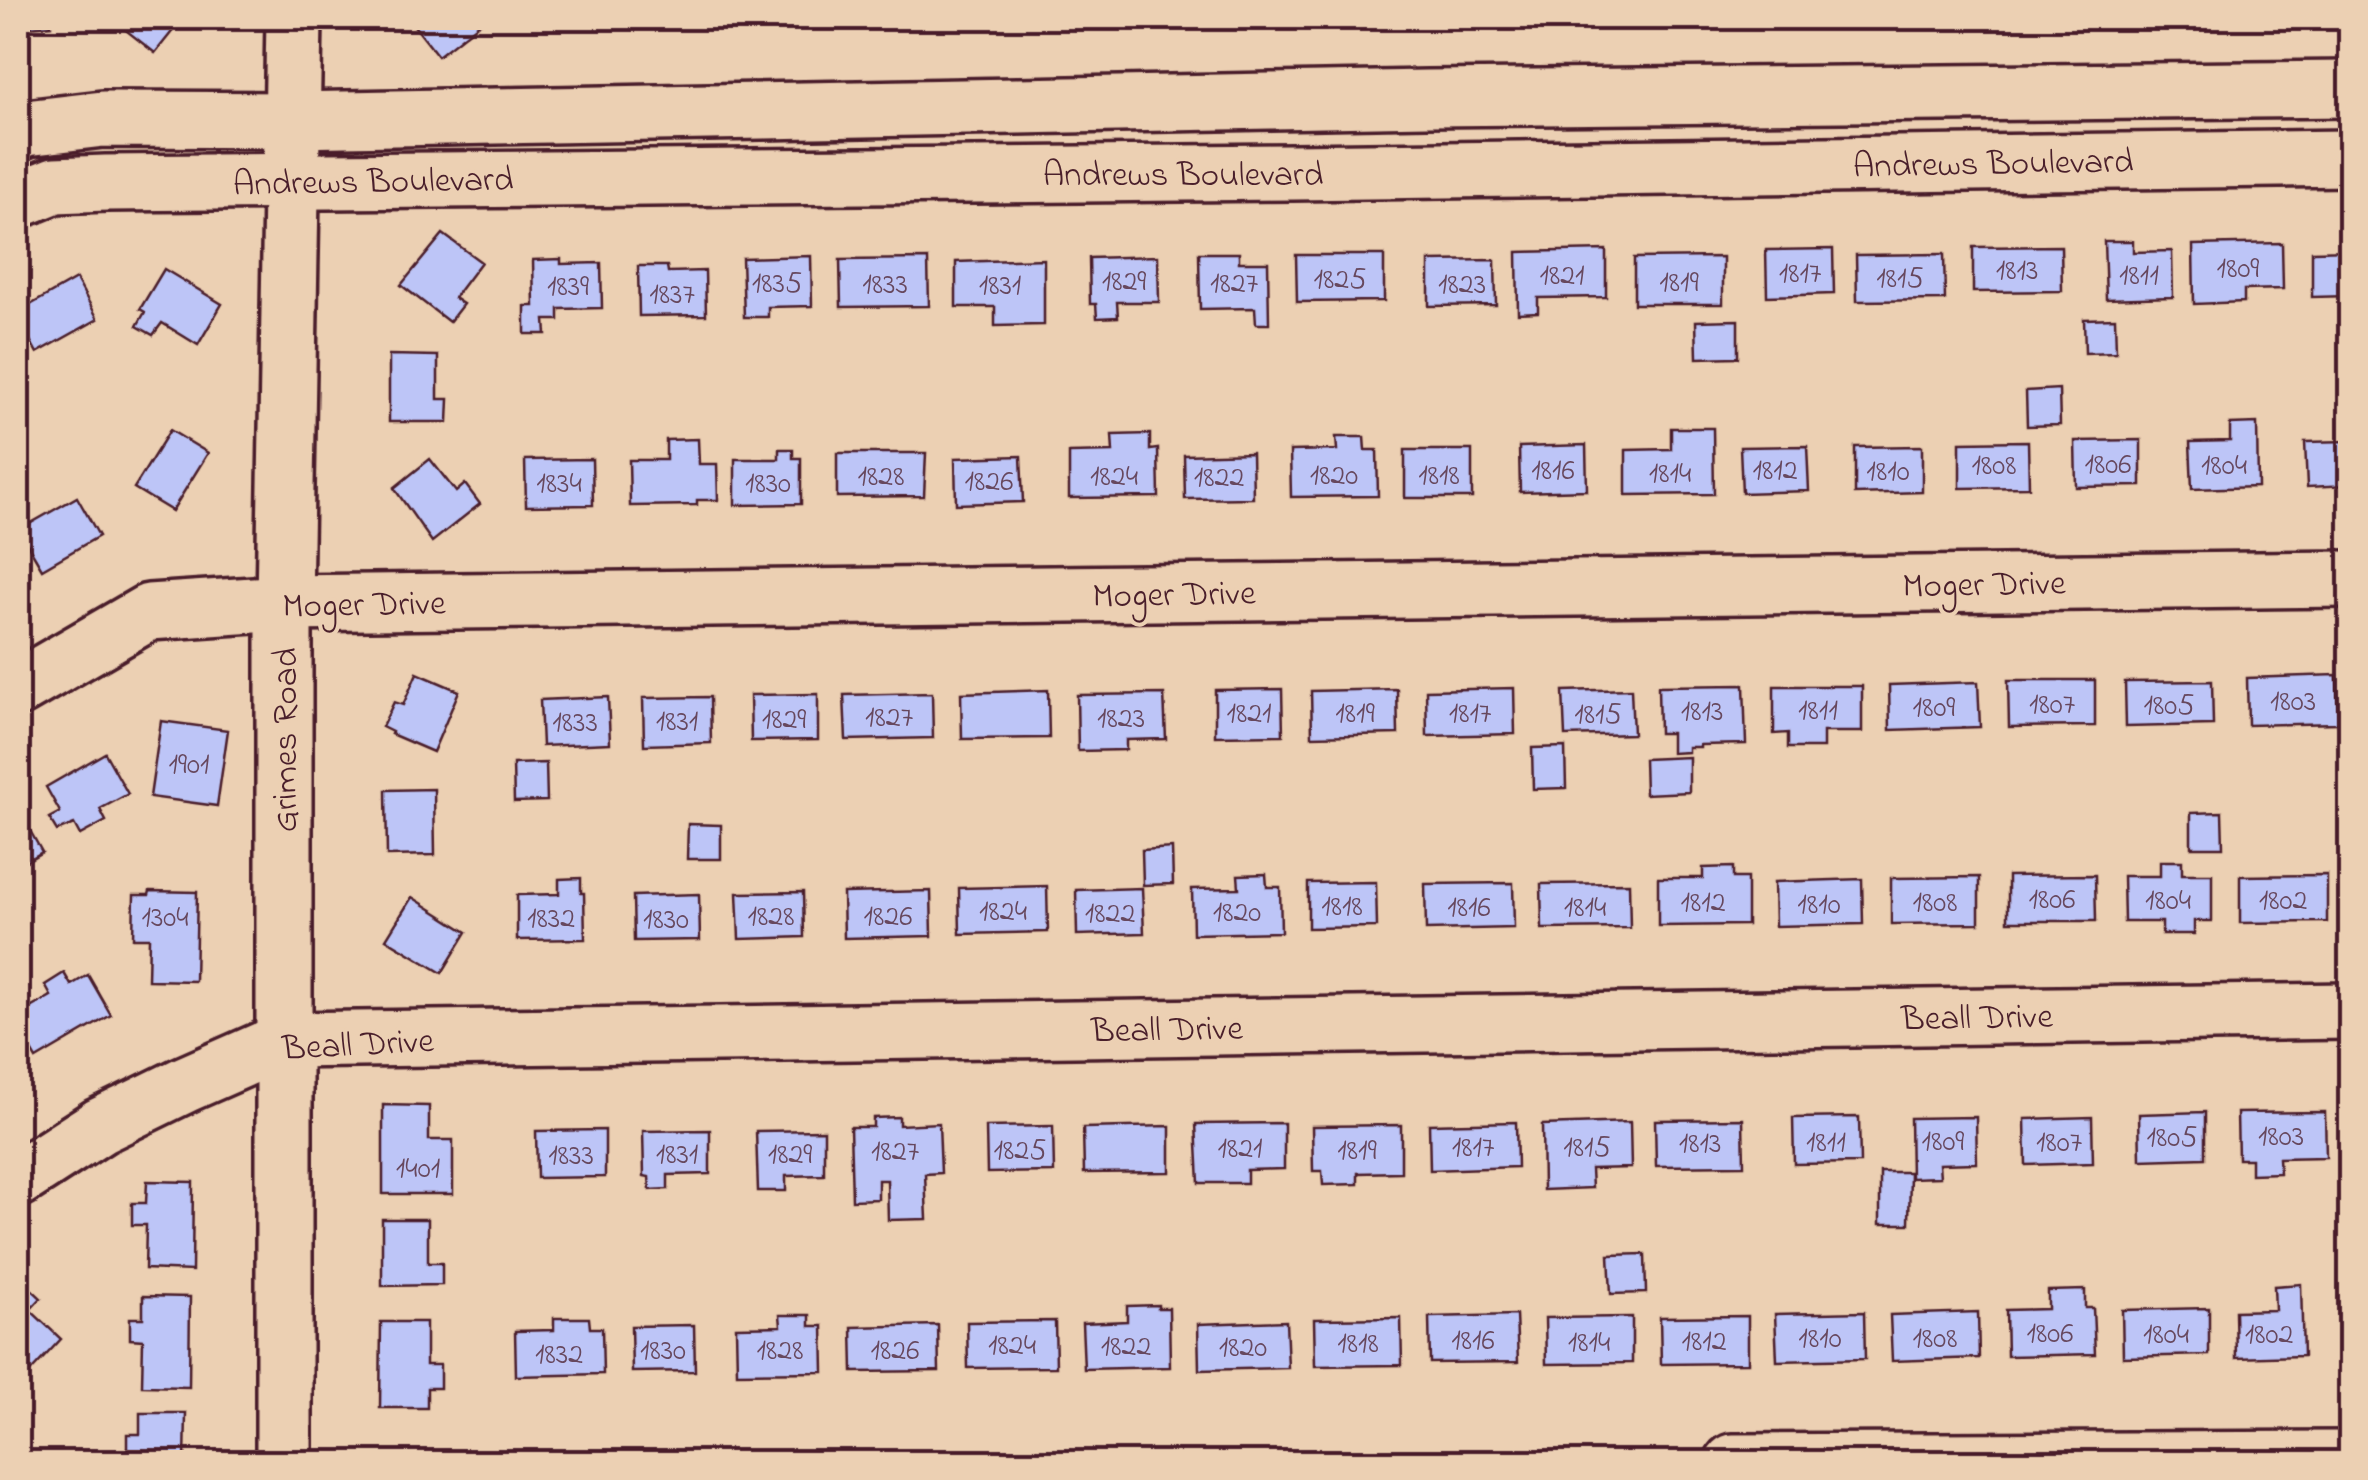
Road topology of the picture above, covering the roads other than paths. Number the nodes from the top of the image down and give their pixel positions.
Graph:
1 (294, 18) edge
2 (2350, 88) edge
3 (294, 120) junction
4 (18, 132) edge
5 (2350, 158) edge
6 (292, 181) junction
7 (18, 200) edge
8 (2350, 579) edge
9 (284, 603) junction
10 (18, 688) edge
11 (2350, 1011) edge
12 (286, 1040) junction
13 (18, 1179) edge
14 (2350, 1459) edge
15 (284, 1462) edge
16 (1732, 1462) edge

1 - 3 street, Grimes Road
2 - 3 street, Andrews Boulevard
3 - 4 street, Andrews Boulevard
3 - 6 street, Grimes Road
5 - 6 street, Andrews Boulevard
6 - 7 street, Andrews Boulevard
6 - 9 street, Grimes Road
8 - 9 street, Moger Drive
9 - 10 street, Moger Drive
9 - 12 street, Grimes Road
11 - 12 street, Beall Drive
12 - 13 street, Beall Drive
12 - 15 street, Grimes Road
14 - 16 street

